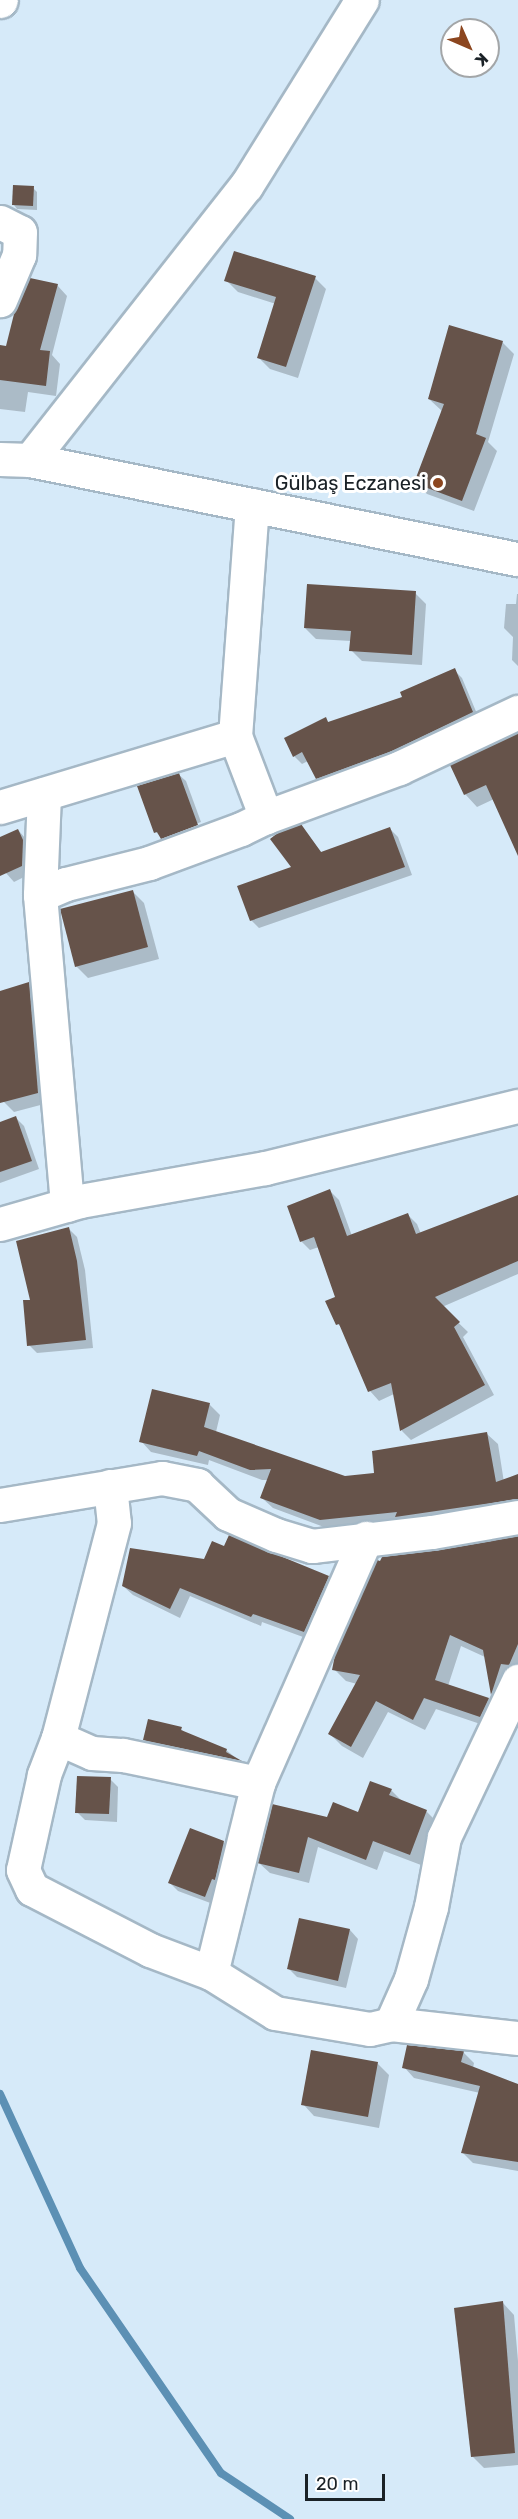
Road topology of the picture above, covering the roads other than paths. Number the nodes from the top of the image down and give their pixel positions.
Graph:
1 (362, 0) edge
2 (0, 222) edge
3 (0, 300) edge
4 (15, 459) edge
5 (252, 505) junction
6 (518, 559) edge
7 (518, 712) edge
8 (235, 736) junction
9 (44, 794) junction
10 (0, 807) edge
11 (266, 817) junction
12 (40, 895) junction
13 (518, 1106) edge
14 (67, 1205) junction
15 (0, 1224) edge
16 (110, 1486) junction
17 (0, 1505) edge
18 (518, 1517) edge
19 (366, 1538) junction
20 (518, 1681) edge
21 (58, 1738) junction
22 (258, 1783) junction
23 (211, 1973) junction
24 (391, 2024) junction
25 (518, 2038) edge

1 - 4 street
2 - 3 street
4 - 5 street
5 - 6 street
5 - 8 street
7 - 11 street
8 - 9 street
8 - 11 street
9 - 10 street
9 - 12 street
11 - 12 street
12 - 14 street
13 - 14 street
14 - 15 street
16 - 17 street
16 - 19 street
16 - 21 street
18 - 19 street
19 - 22 street
20 - 24 street
21 - 22 street
21 - 23 street
22 - 23 street
23 - 24 street
24 - 25 street

